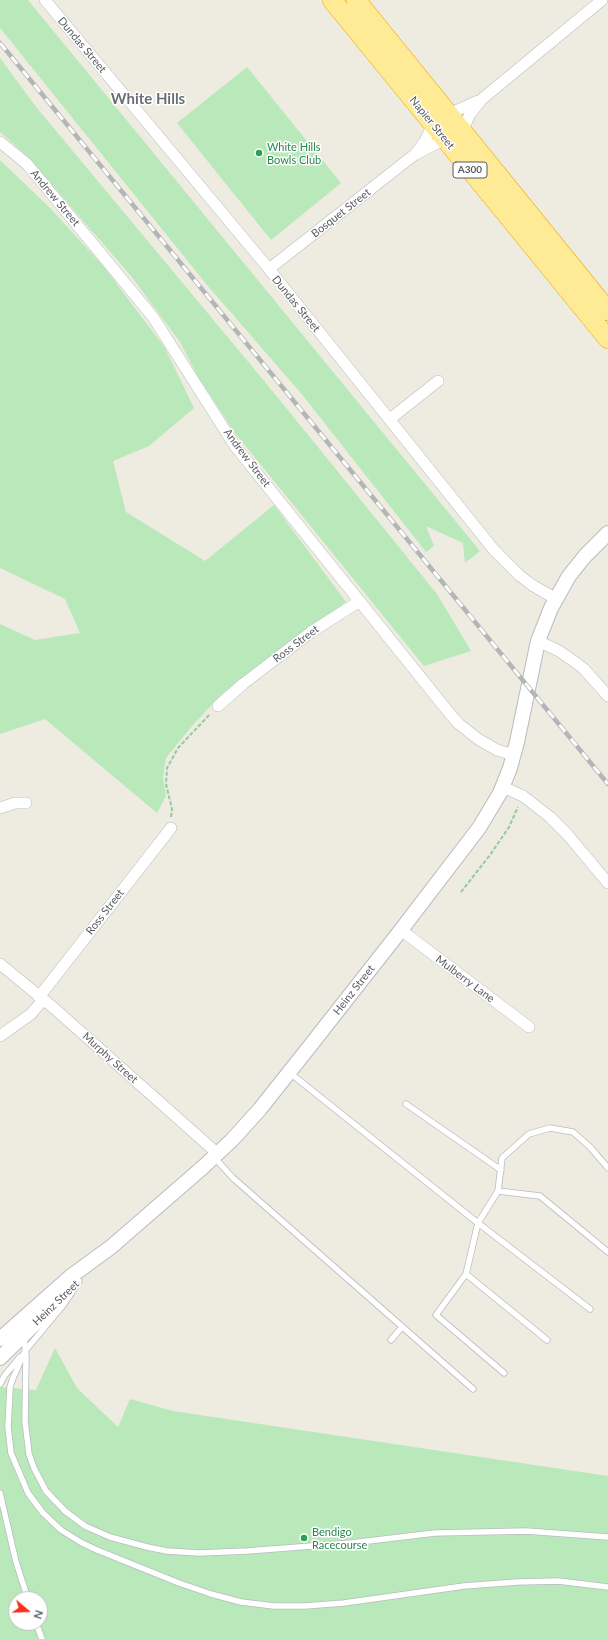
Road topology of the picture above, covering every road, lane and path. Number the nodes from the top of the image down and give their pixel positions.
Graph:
1 (45, 0) edge
2 (332, 0) edge
3 (343, 0) edge
4 (356, 0) edge
5 (602, 0) edge
6 (392, 74) junction
7 (482, 99) junction
8 (449, 114) junction
9 (433, 124) junction
10 (462, 131) junction
11 (445, 139) junction
12 (0, 142) edge
13 (414, 156) junction
14 (269, 269) junction
15 (608, 310) edge
16 (608, 339) edge
17 (438, 381) dead end
18 (390, 420) junction
19 (608, 533) edge
20 (556, 599) junction
21 (360, 601) junction
22 (538, 642) junction
23 (608, 696) edge
24 (218, 706) joint
25 (514, 755) junction
26 (503, 787) junction
27 (520, 802) dead end
28 (26, 803) dead end
29 (0, 808) edge
30 (171, 828) joint
31 (608, 883) edge
32 (461, 892) dead end
33 (401, 930) junction
34 (0, 964) edge
35 (41, 998) junction
36 (529, 1027) dead end
37 (0, 1036) edge
38 (289, 1073) junction
39 (406, 1104) dead end
40 (216, 1156) junction
41 (608, 1168) edge
42 (501, 1170) junction
43 (498, 1191) junction
44 (478, 1222) junction
45 (111, 1247) junction
46 (608, 1252) edge
47 (466, 1274) junction
48 (79, 1281) junction
49 (590, 1309) dead end
50 (402, 1327) junction
51 (22, 1328) junction
52 (0, 1339) edge
53 (391, 1340) dead end
54 (547, 1340) dead end
55 (26, 1351) junction
56 (0, 1358) edge
57 (504, 1373) dead end
58 (0, 1384) edge
59 (473, 1389) dead end
60 (0, 1494) edge
61 (608, 1537) edge
62 (608, 1587) edge
63 (25, 1591) edge

1 - 14 street, Dundas Street
2 - 6 highway, Napier Street / A300
3 - 6 highway
4 - 8 highway, Napier Street / A300
5 - 7 street
6 - 9 highway, Napier Street / A300
7 - 8 street
7 - 10 street
8 - 10 highway, Napier Street / A300
9 - 11 highway, Napier Street / A300
9 - 13 street, Bosquet Street
10 - 15 highway, Napier Street / A300
11 - 13 street, Bosquet Street
11 - 16 highway, Napier Street / A300
12 - 21 street, Andrew Street
13 - 14 street, Bosquet Street
14 - 18 street, Dundas Street
17 - 18 street
18 - 20 street, Dundas Street
19 - 20 street, Heinz Street
20 - 22 street, Heinz Street
21 - 24 street, Ross Street
21 - 25 street, Andrew Street
22 - 23 street
22 - 25 street, Heinz Street
24 - 30 path
25 - 26 street, Heinz Street
26 - 31 street
26 - 33 street, Heinz Street
27 - 32 path
28 - 29 street
30 - 35 street, Ross Street
33 - 36 street, Mulberry Lane
33 - 38 street, Heinz Street
34 - 35 street, Murphy Street
35 - 37 street, Ross Street
35 - 40 street, Murphy Street
38 - 40 street, Heinz Street
38 - 44 lane
39 - 42 lane
40 - 45 street, Heinz Street
40 - 50 lane
41 - 42 lane
42 - 43 lane
43 - 44 lane
43 - 46 lane
44 - 47 lane
44 - 49 lane
45 - 48 street, Heinz Street
45 - 51 street, Heinz Street
47 - 54 lane
47 - 57 lane
48 - 51 street, Heinz Street
48 - 55 lane
50 - 53 lane
50 - 59 lane
51 - 52 street, Heinz Street
51 - 55 lane
51 - 56 street, Heinz Street
55 - 58 lane
55 - 61 lane
55 - 62 lane
60 - 63 lane

